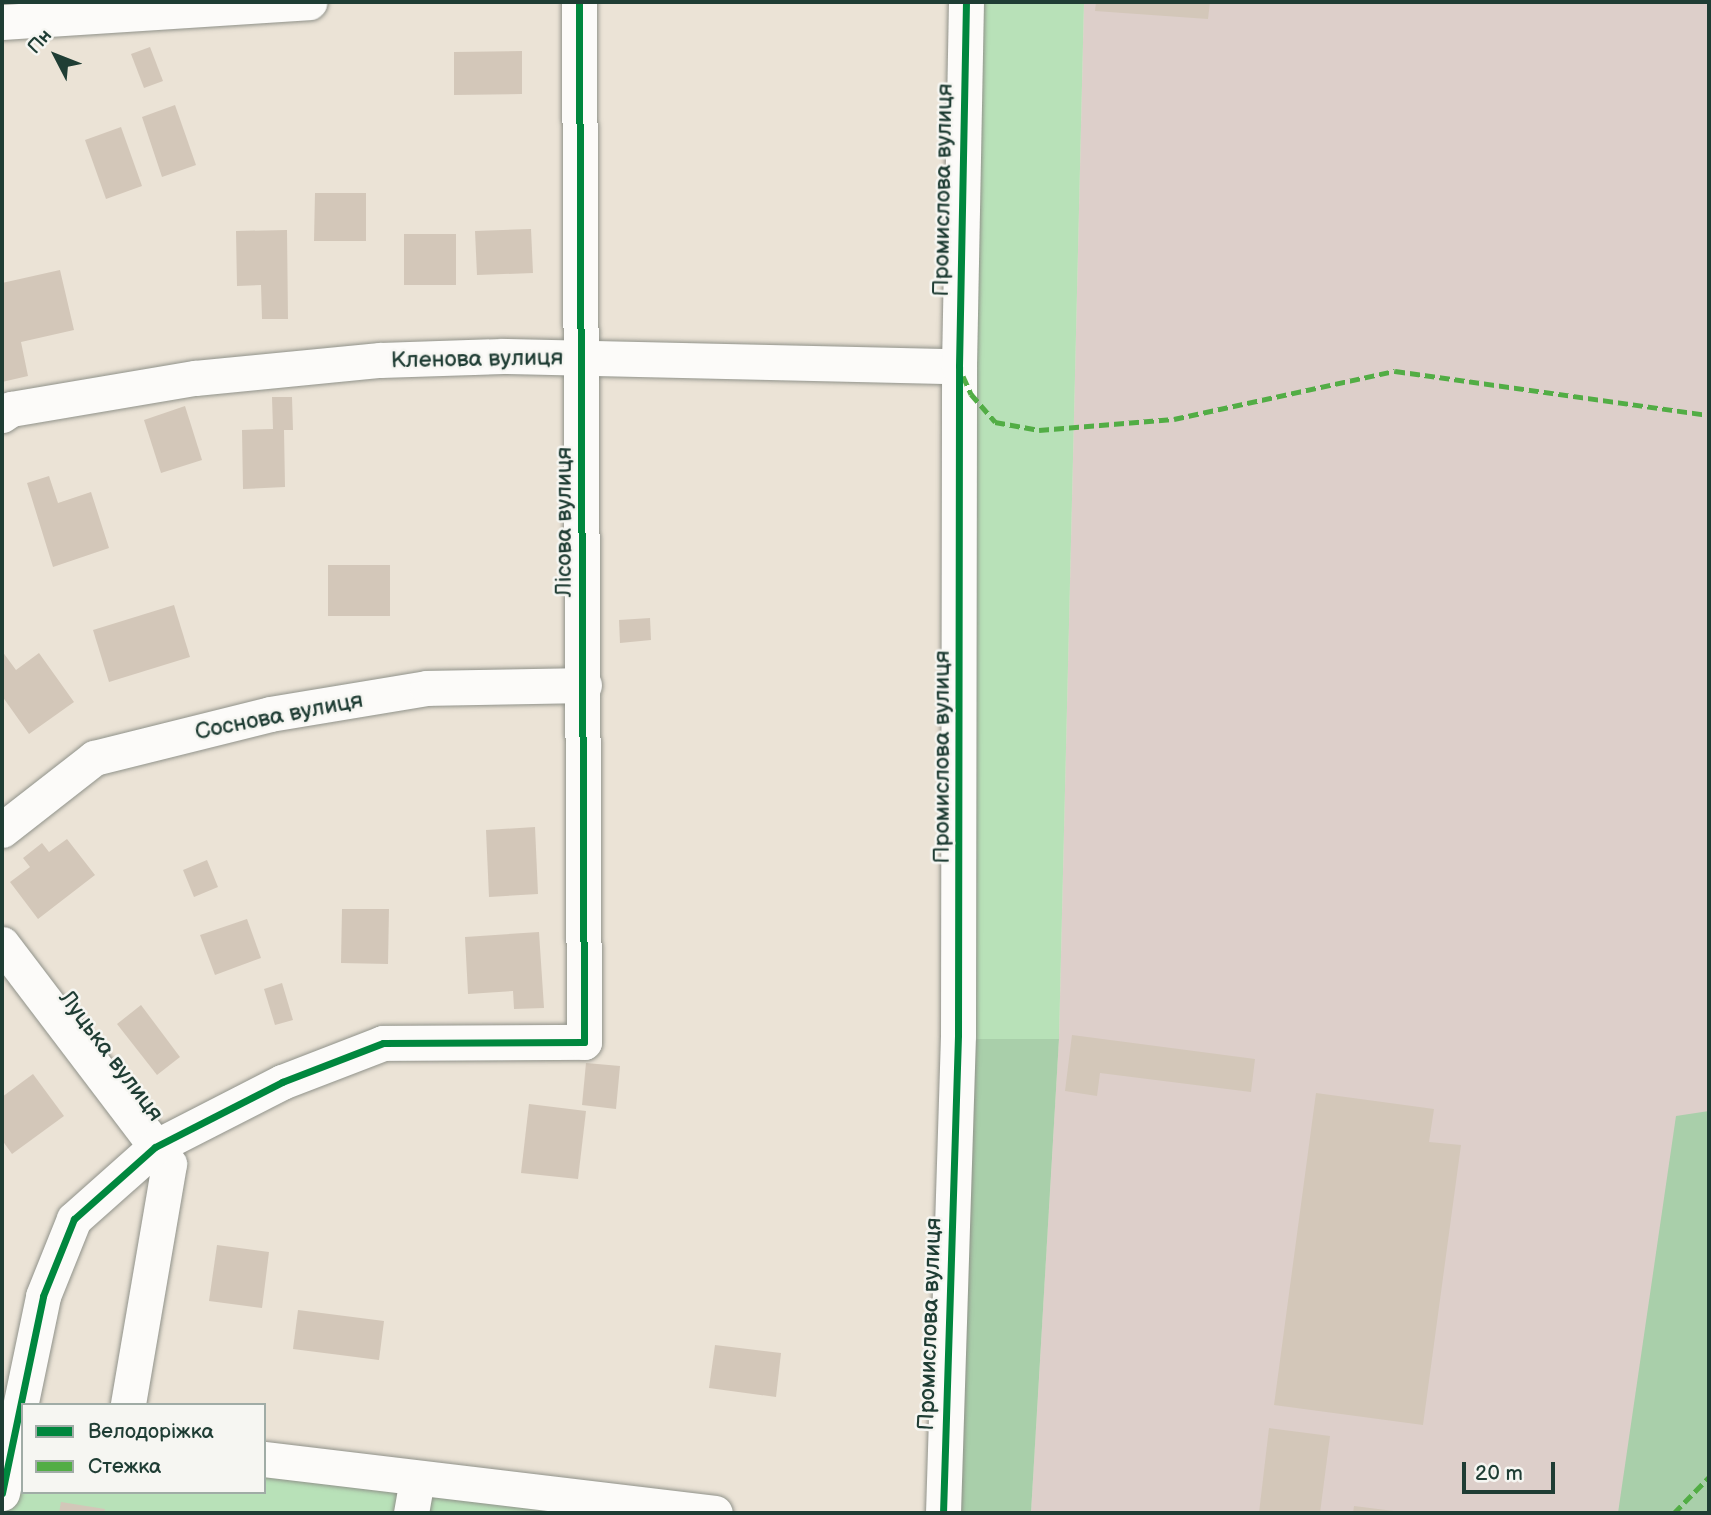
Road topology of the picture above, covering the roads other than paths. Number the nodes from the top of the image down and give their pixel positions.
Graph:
1 (309, 2) edge
2 (579, 2) edge
3 (966, 2) edge
4 (2, 22) edge
5 (583, 358) junction
6 (959, 366) junction
7 (2, 415) edge
8 (584, 685) junction
9 (2, 830) edge
10 (2, 944) edge
11 (155, 1147) junction
12 (128, 1403) edge
13 (12, 1426) edge
14 (266, 1460) edge
15 (2, 1493) edge
16 (414, 1497) edge
17 (715, 1513) edge
18 (943, 1513) edge

1 - 4 street
2 - 5 street, Лісова вулиця
3 - 6 street, Промислова вулиця
5 - 6 street, Кленова вулиця
5 - 7 street, Кленова вулиця
5 - 8 street, Лісова вулиця
6 - 18 street, Промислова вулиця
8 - 9 street, Соснова вулиця
8 - 11 street, Лісова вулиця
10 - 11 street, Луцька вулиця
11 - 12 street, Луцька вулиця
11 - 13 street
13 - 15 street
14 - 16 street
16 - 17 street

